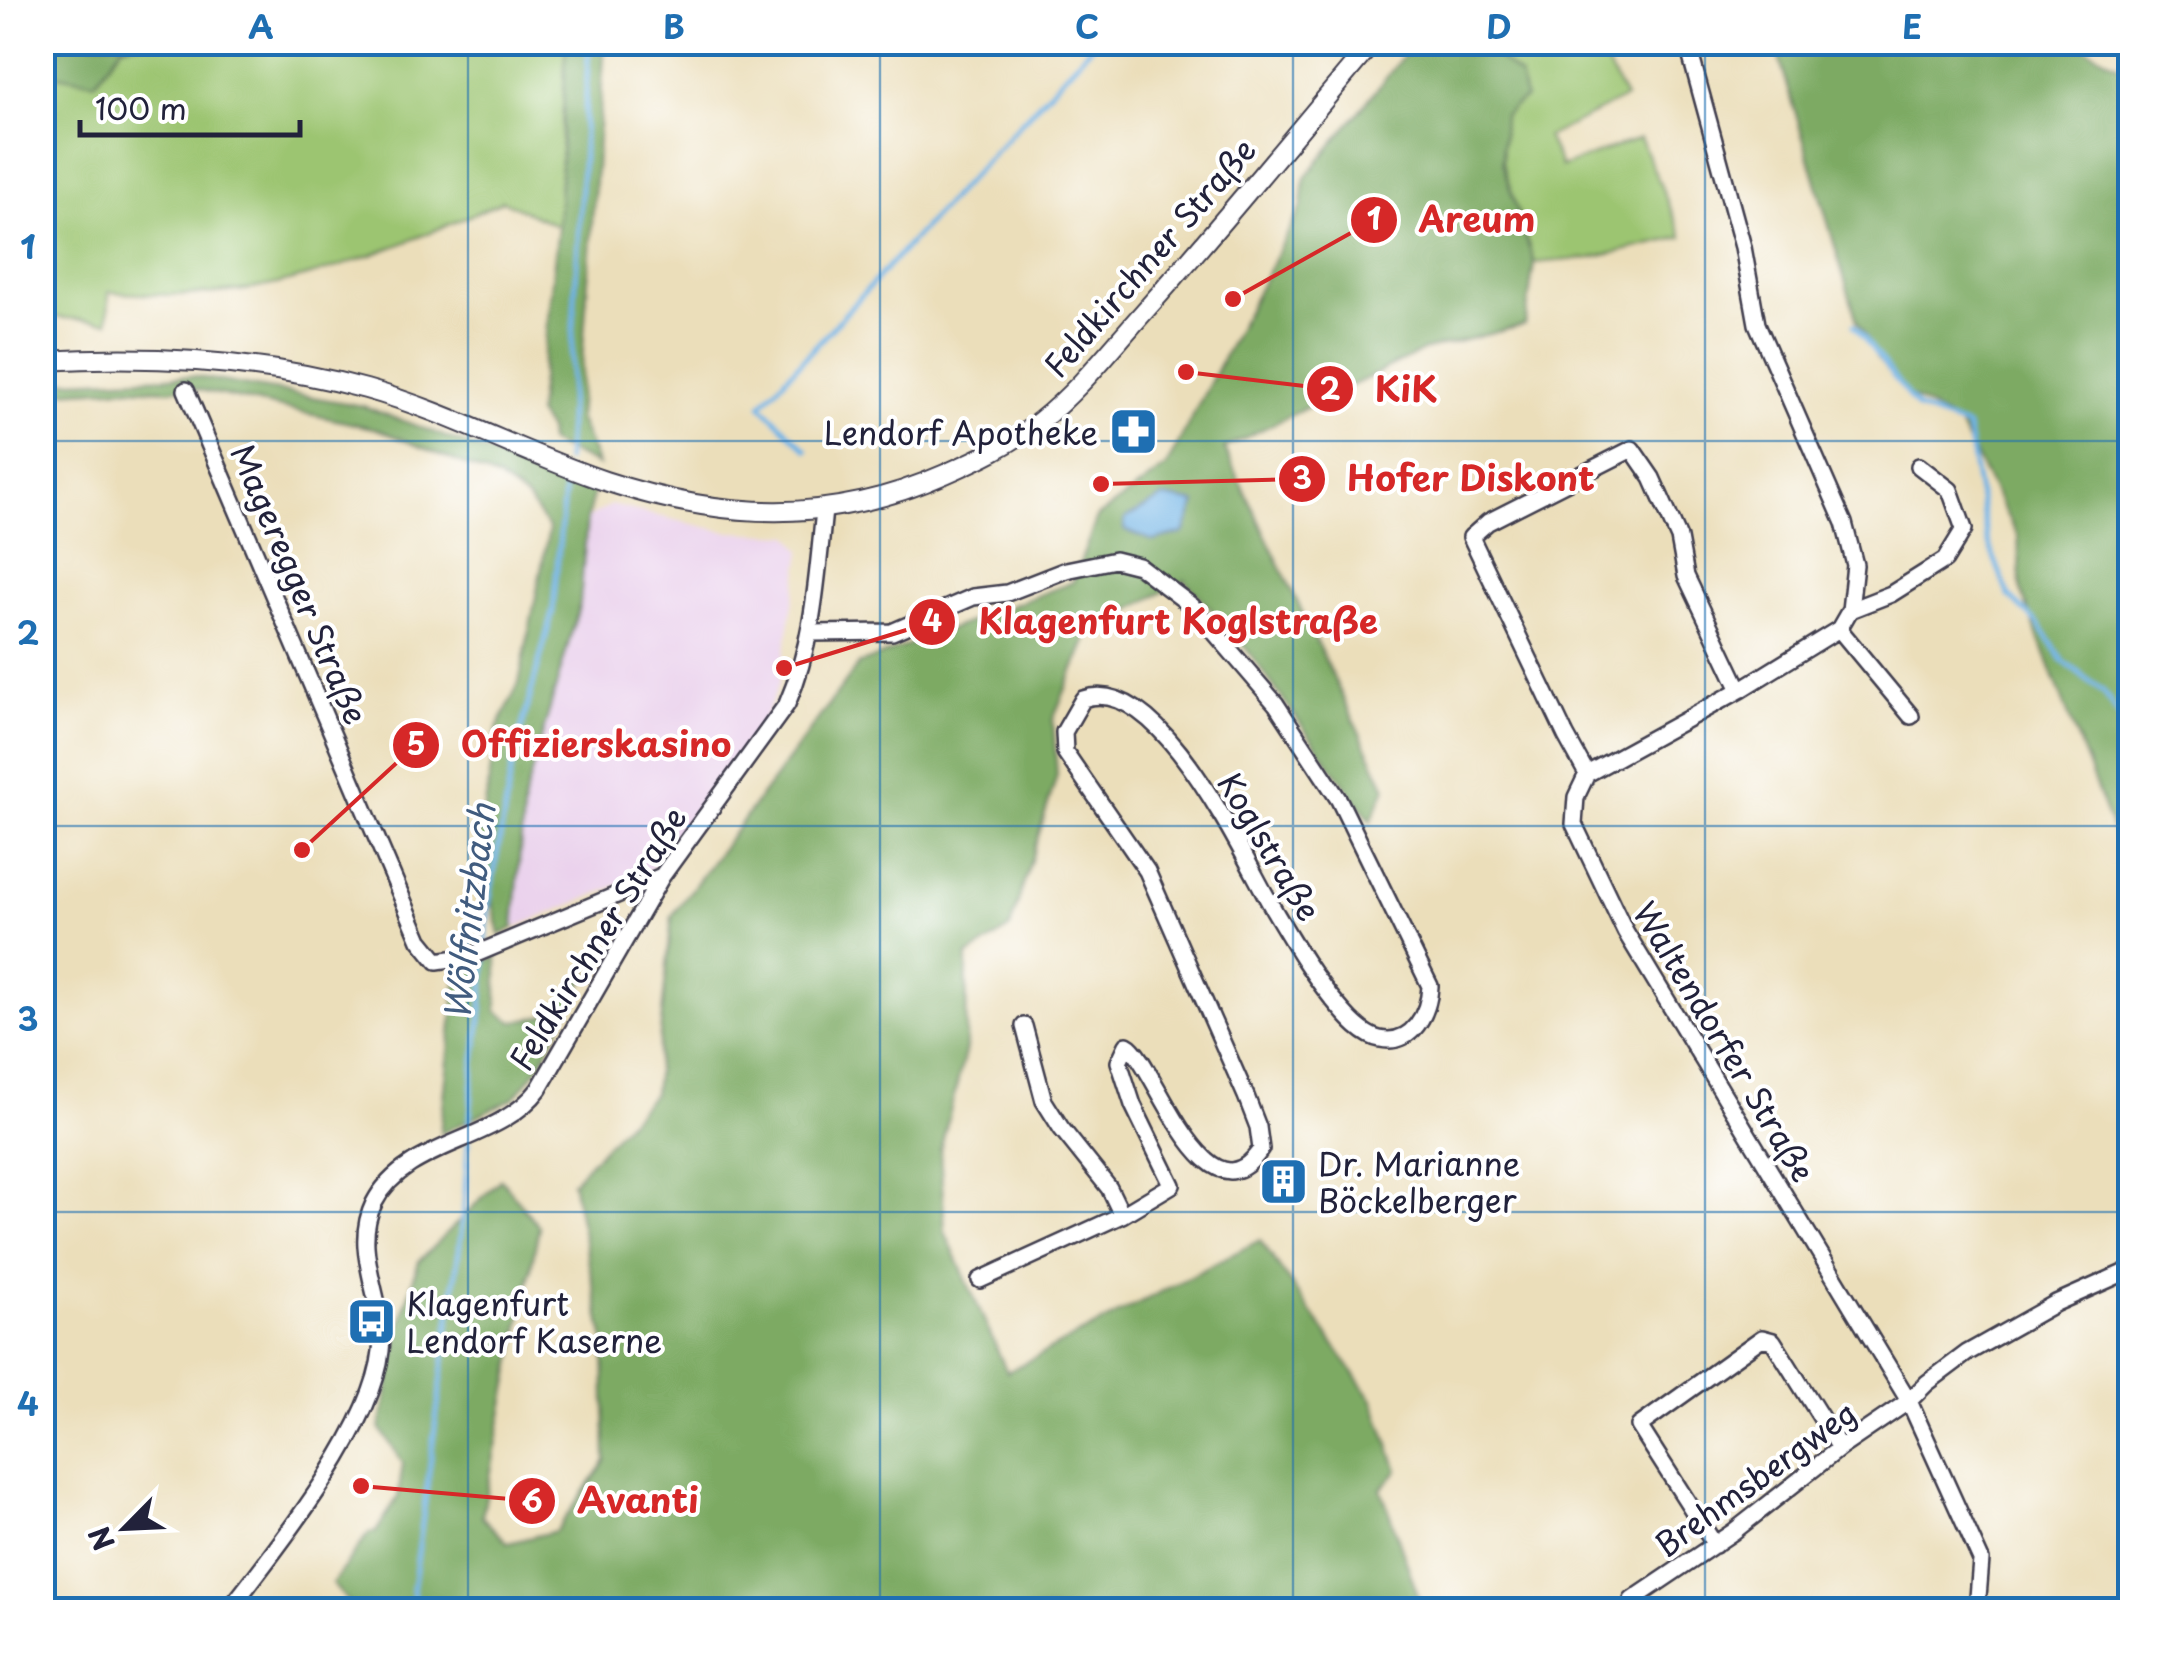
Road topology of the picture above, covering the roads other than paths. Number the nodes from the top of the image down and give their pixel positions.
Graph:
1 (1374, 42) edge
2 (1686, 42) edge
3 (42, 361) edge
4 (186, 390) dead end
5 (1919, 466) dead end
6 (824, 510) junction
7 (1850, 610) junction
8 (1838, 629) junction
9 (811, 633) junction
10 (1740, 690) junction
11 (1911, 716) dead end
12 (1587, 774) junction
13 (662, 876) junction
14 (1024, 1026) dead end
15 (1122, 1215) junction
16 (2130, 1270) edge
17 (980, 1280) dead end
18 (1909, 1401) junction
19 (1840, 1448) junction
20 (1715, 1544) junction
21 (1632, 1600) dead end
22 (228, 1610) edge
23 (1977, 1610) edge

1 - 6 main road, Feldkirchner Straße
2 - 7 street
3 - 6 main road
4 - 13 street, Mageregger Straße
5 - 7 street
6 - 9 street, Feldkirchner Straße
7 - 8 street
8 - 10 street
8 - 11 street
9 - 13 street, Feldkirchner Straße
9 - 15 street, Koglstraße
10 - 12 street
10 - 12 street
12 - 18 street, Waltendorfer Straße
13 - 22 street, Feldkirchner Straße
14 - 15 street
15 - 17 street, Koglstraße
16 - 18 street, Brehmsbergweg
18 - 19 street, Brehmsbergweg
18 - 23 street, Waltendorfer Straße
19 - 20 street, Brehmsbergweg
19 - 20 street
20 - 21 street, Brehmsbergweg

